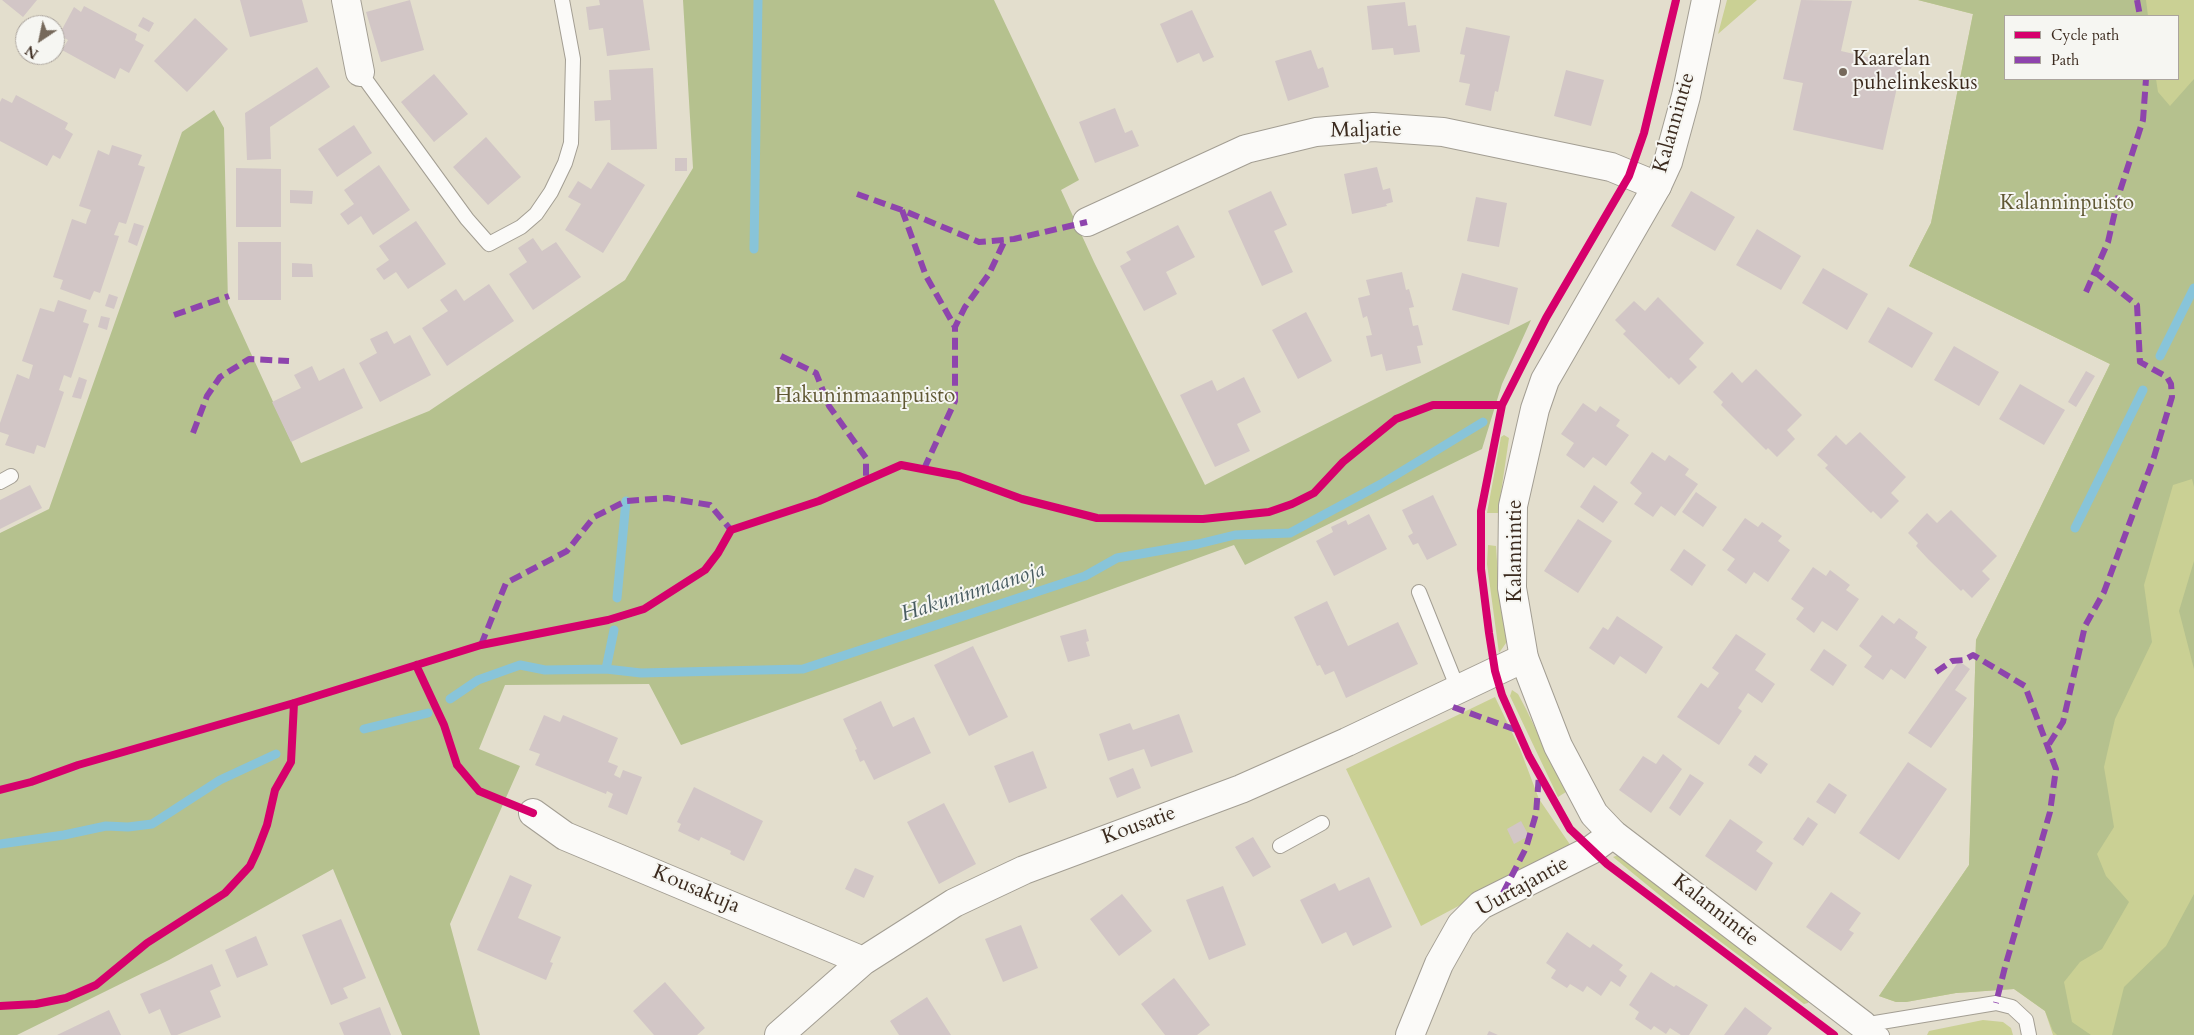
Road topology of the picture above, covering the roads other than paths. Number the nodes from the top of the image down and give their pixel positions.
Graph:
1 (346, 0) edge
2 (562, 0) edge
3 (1706, 0) edge
4 (360, 72) joint
5 (1657, 186) junction
6 (1087, 222) dead end
7 (1419, 592) dead end
8 (1524, 658) junction
9 (1458, 689) junction
10 (533, 812) dead end
11 (1322, 823) dead end
12 (1613, 834) junction
13 (1280, 846) dead end
14 (863, 960) junction
15 (1867, 1032) edge
16 (779, 1035) edge
17 (1410, 1035) edge
18 (2029, 1035) edge

1 - 4 street
2 - 4 lane
3 - 5 street, Kalannintie
5 - 6 street, Maljatie
5 - 8 street, Kalannintie
7 - 9 lane
8 - 9 street, Kousatie
8 - 12 street, Kalannintie
9 - 14 street, Kousatie
10 - 14 street, Kousakuja
11 - 13 lane
12 - 15 street, Kalannintie
12 - 17 street, Uurtajantie
14 - 16 street, Kousatie
15 - 18 lane, Kalannintie

